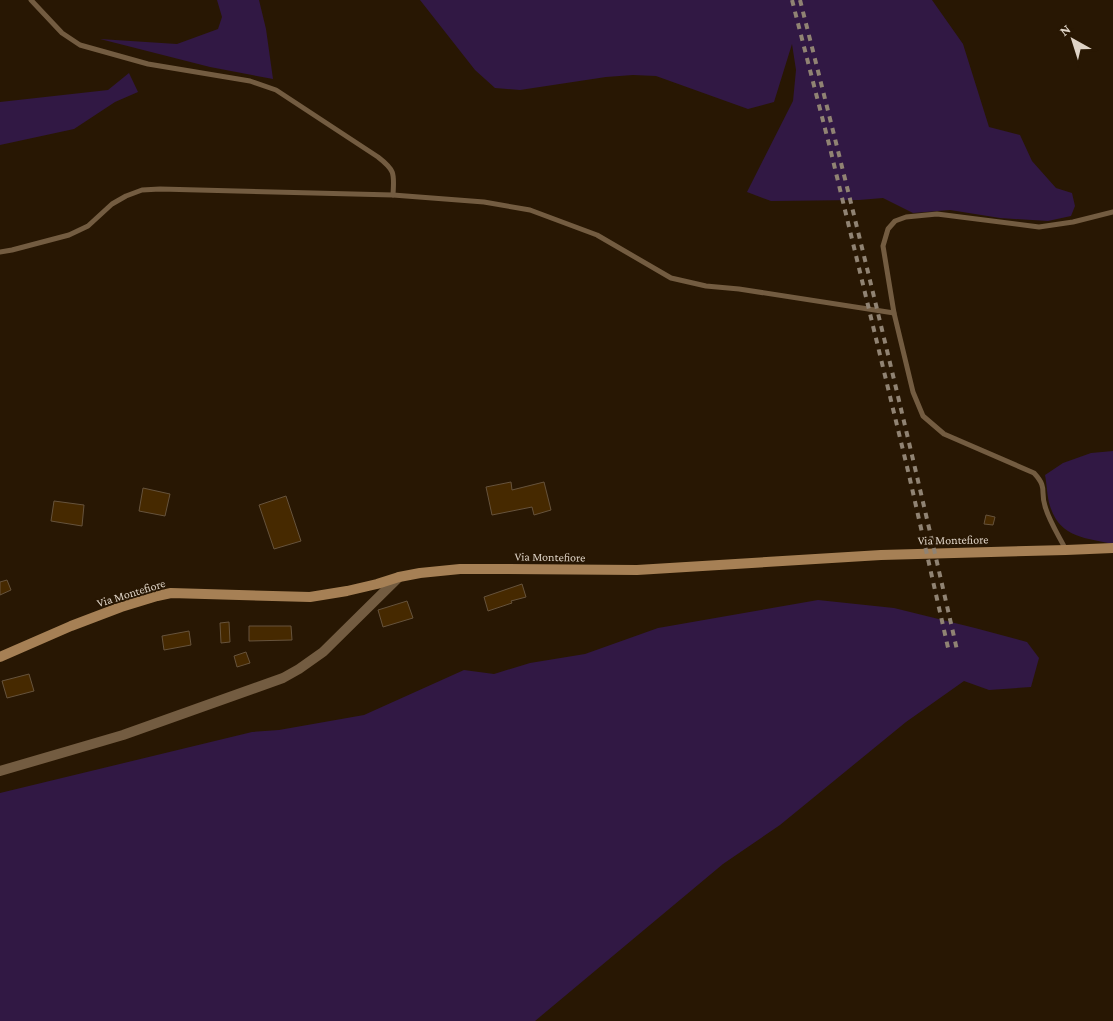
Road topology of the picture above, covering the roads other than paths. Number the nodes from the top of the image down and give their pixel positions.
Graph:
1 (31, 0) edge
2 (393, 196) junction
3 (1113, 212) edge
4 (0, 252) edge
5 (894, 313) junction
6 (1113, 548) edge
7 (1066, 550) junction
8 (399, 577) junction
9 (0, 656) edge
10 (0, 772) edge

1 - 2 lane
2 - 4 lane
2 - 5 lane
3 - 5 lane
5 - 7 lane
6 - 7 main road, Via Montefiore
7 - 8 main road, Via Montefiore
8 - 9 main road, Via Montefiore
8 - 10 street

